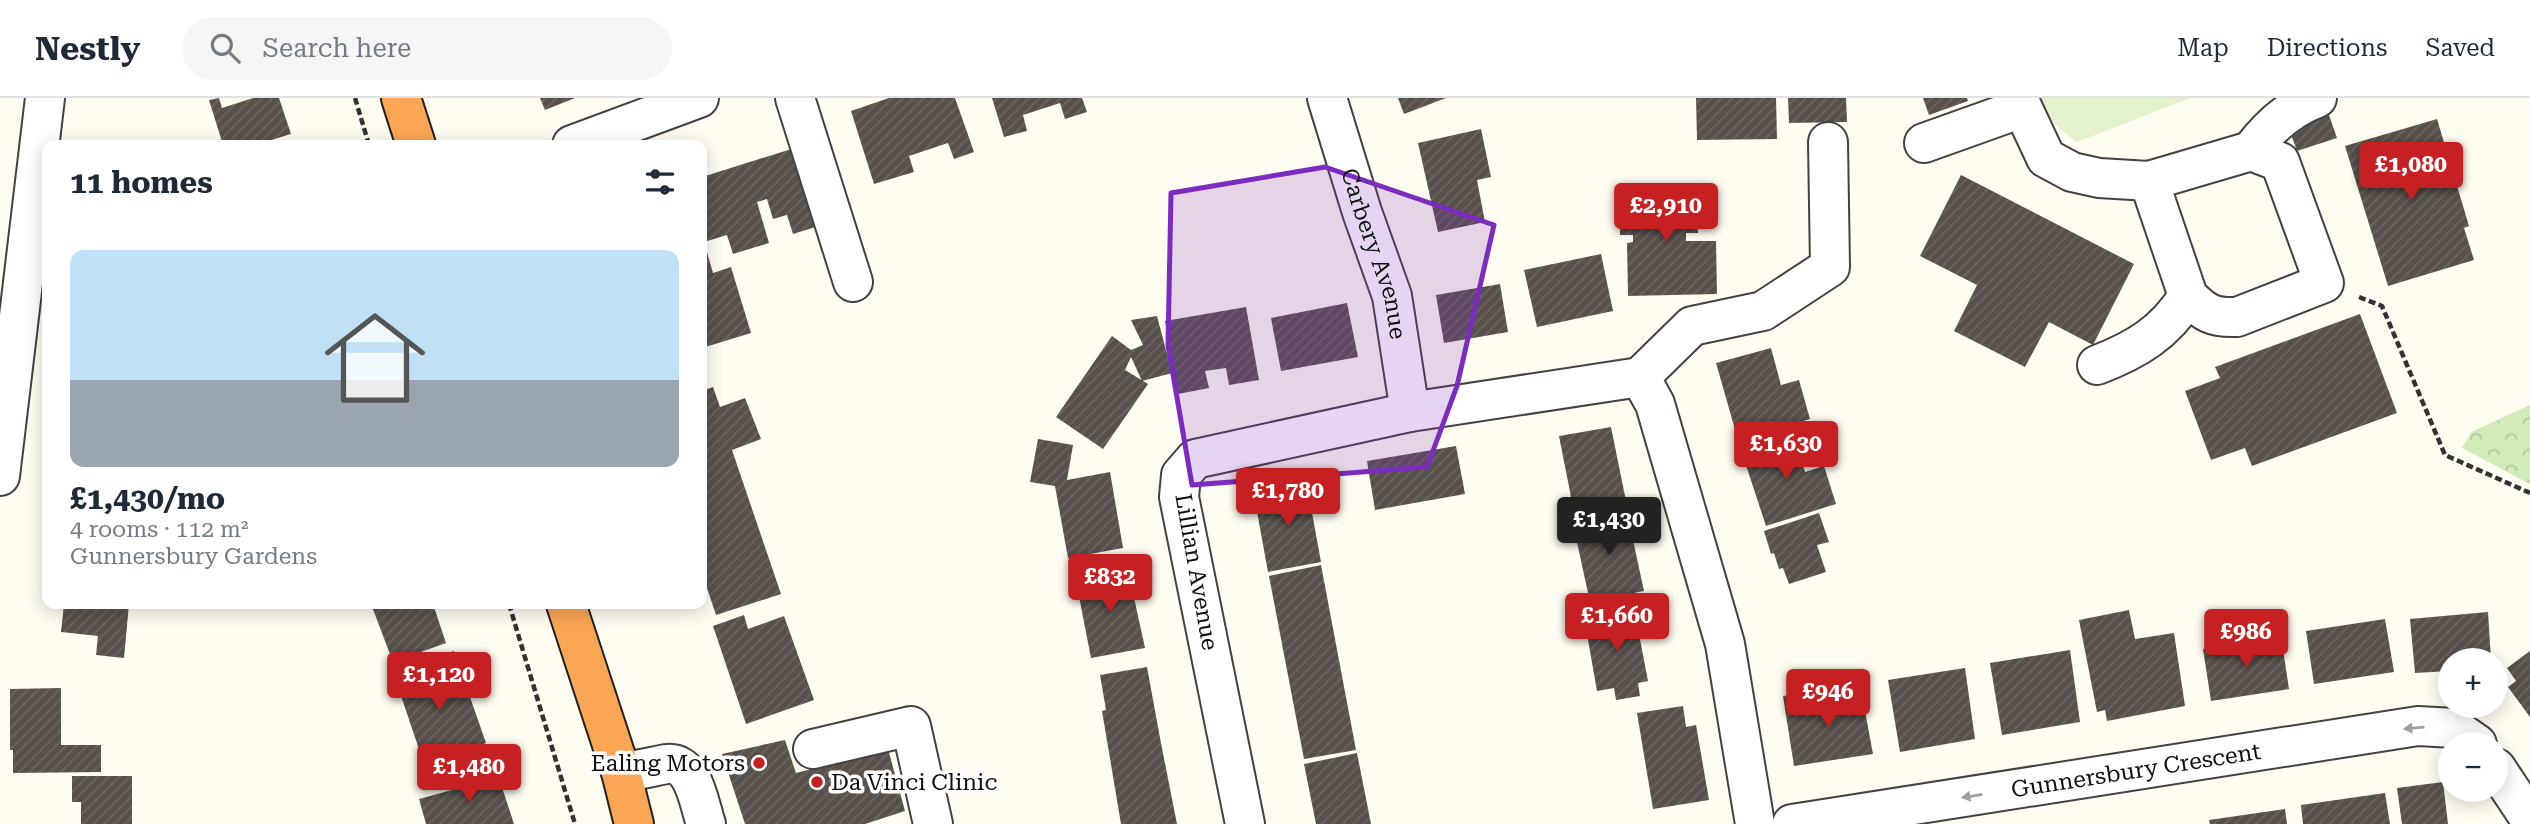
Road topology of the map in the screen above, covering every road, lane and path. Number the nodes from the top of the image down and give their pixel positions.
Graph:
1 (46, 98) edge
2 (355, 98) edge
3 (401, 98) edge
4 (699, 98) edge
5 (795, 98) edge
6 (1327, 98) edge
7 (2317, 98) edge
8 (2020, 103) edge
9 (368, 140) edge
10 (414, 140) edge
11 (586, 140) edge
12 (1828, 142) dead end
13 (1924, 143) dead end
14 (2251, 151) junction
15 (2149, 181) junction
16 (853, 282) dead end
17 (2324, 283) junction
18 (2188, 296) junction
19 (7, 358) edge
20 (2097, 365) dead end
21 (1640, 377) junction
22 (1410, 412) junction
23 (0, 476) edge
24 (2530, 493) edge
25 (510, 609) edge
26 (568, 609) edge
27 (2460, 732) edge
28 (813, 749) dead end
29 (621, 772) junction
30 (2508, 786) edge
31 (2530, 819) edge
32 (575, 824) edge
33 (634, 824) edge
34 (706, 824) edge
35 (933, 824) edge
36 (1245, 824) edge
37 (1755, 824) edge
38 (1792, 824) edge

1 - 19 street
2 - 9 path
3 - 10 highway
4 - 11 street
5 - 16 street
6 - 22 street, Carbery Avenue
7 - 14 street
8 - 13 street
8 - 15 street
12 - 21 street
14 - 15 street
14 - 17 street
15 - 18 street
17 - 18 street
17 - 24 path
18 - 20 street
19 - 23 street
21 - 22 street
21 - 37 street
22 - 36 street, Lillian Avenue
25 - 32 path
26 - 29 highway
27 -> 38 street, Gunnersbury Crescent
28 - 35 street
29 - 33 highway
29 - 34 street
30 - 31 street

